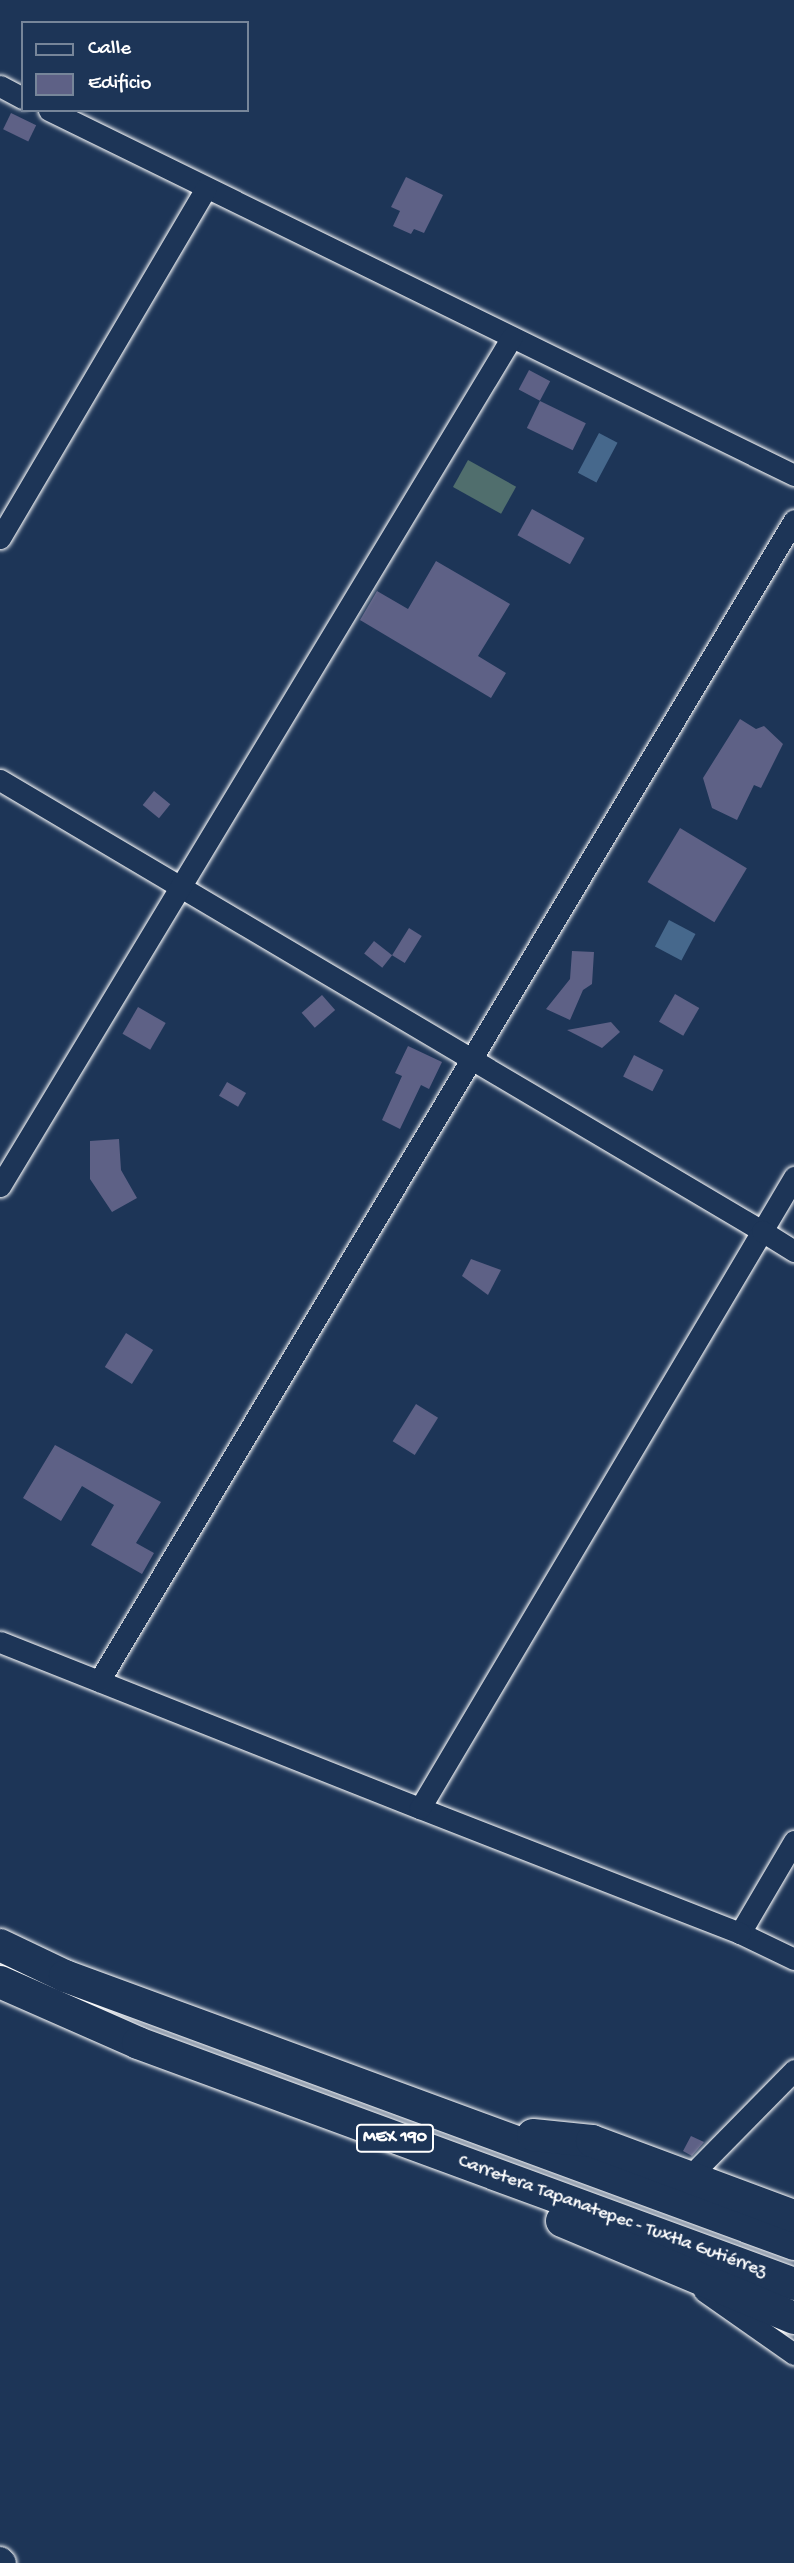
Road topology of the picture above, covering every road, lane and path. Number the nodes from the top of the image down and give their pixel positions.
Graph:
1 (0, 86) edge
2 (21, 96) edge
3 (53, 112) edge
4 (206, 188) junction
5 (512, 337) junction
6 (794, 475) edge
7 (794, 520) edge
8 (0, 538) edge
9 (0, 780) edge
10 (181, 887) junction
11 (470, 1058) junction
12 (794, 1177) edge
13 (0, 1186) edge
14 (762, 1231) junction
15 (794, 1251) edge
16 (0, 1642) edge
17 (99, 1681) junction
18 (420, 1808) junction
19 (794, 1841) edge
20 (740, 1933) junction
21 (0, 1945) edge
22 (794, 1959) edge
23 (0, 1982) edge
24 (794, 2070) edge
25 (357, 2124) junction
26 (484, 2130) junction
27 (689, 2177) junction
28 (730, 2192) junction
29 (794, 2200) edge
30 (794, 2216) edge
31 (794, 2244) edge
32 (658, 2260) junction
33 (794, 2284) edge
34 (794, 2318) edge
35 (794, 2354) edge

1 - 2 street
3 - 4 street
4 - 5 street
4 - 8 street
5 - 6 street
5 - 10 street
7 - 11 street
9 - 10 street
10 - 11 street
10 - 13 street
11 - 14 street
11 - 17 street
12 - 14 street
14 - 15 street
14 - 18 street
16 - 17 street
17 - 18 street
18 - 20 street
19 - 20 street
20 - 22 street
21 - 26 highway, Carretera Tapanatepec - Tuxtla Gutiérrez / MEX 190
23 - 25 highway, Carretera Tapanatepec - Tuxtla Gutiérrez / MEX 190
24 - 27 street
25 - 32 highway
25 - 33 highway, Carretera Tapanatepec - Tuxtla Gutiérrez / MEX 190
26 - 27 highway
26 - 31 highway, Carretera Tapanatepec - Tuxtla Gutiérrez / MEX 190
27 - 28 highway
28 - 29 street
28 - 30 highway
32 - 34 highway
32 - 35 street

